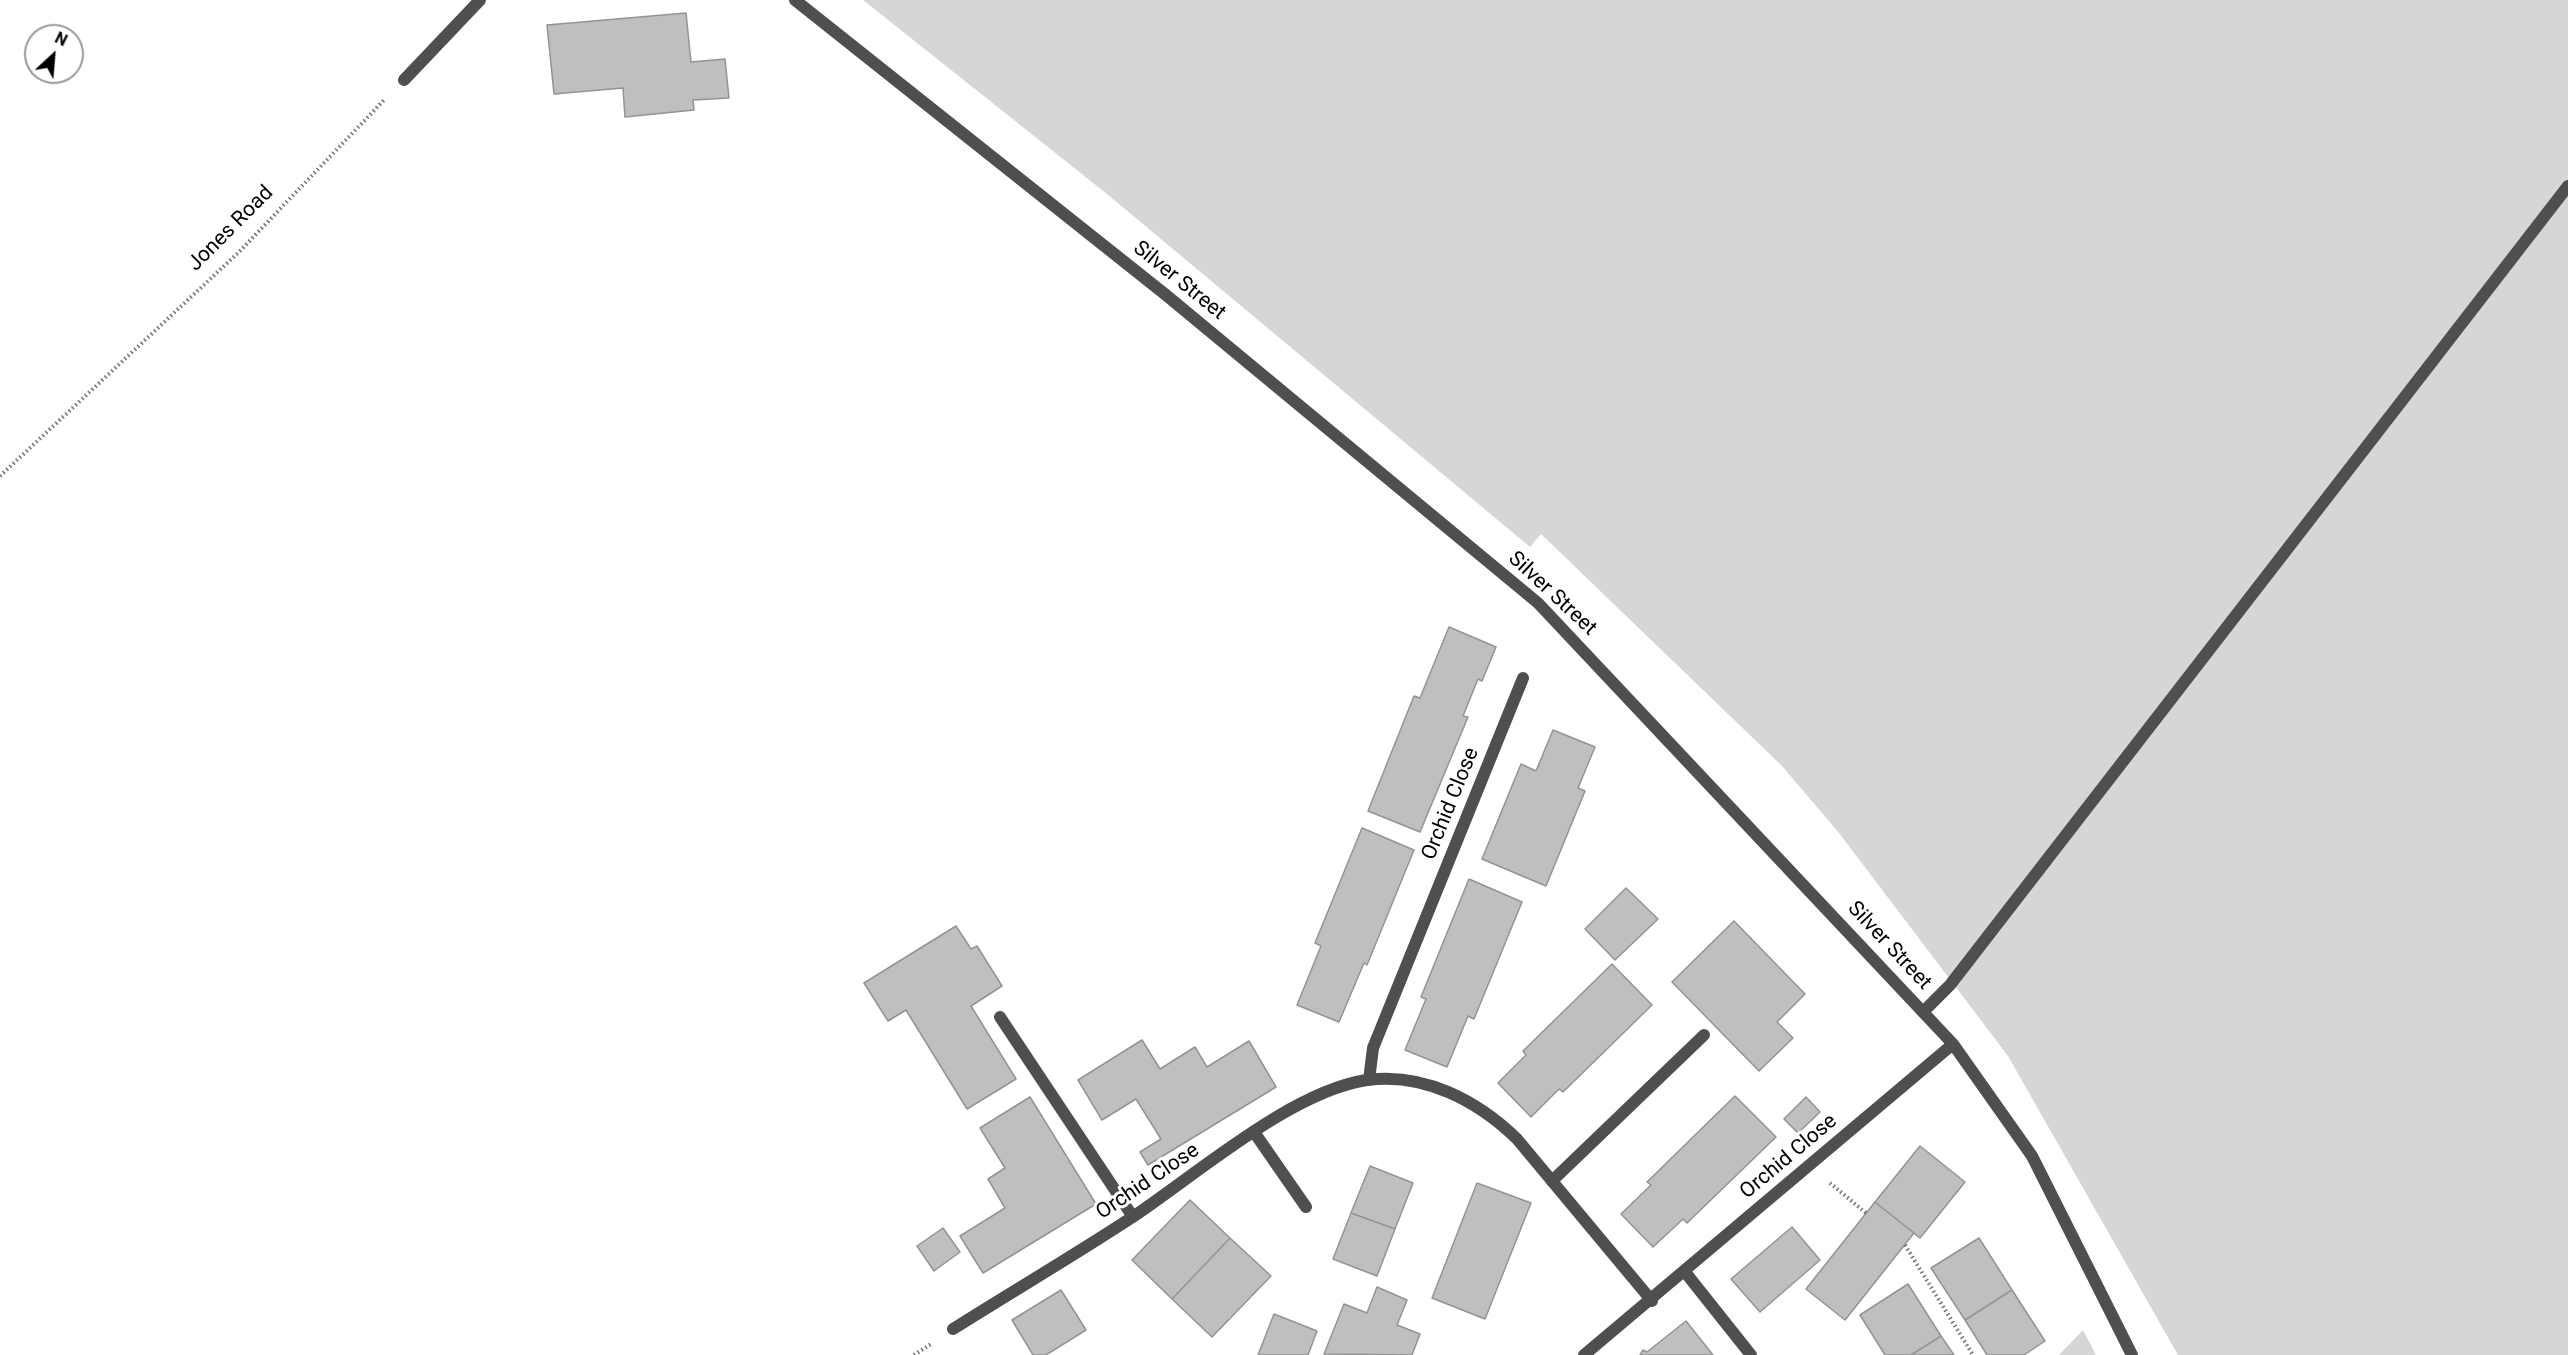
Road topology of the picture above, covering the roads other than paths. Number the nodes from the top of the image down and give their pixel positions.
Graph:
1 (480, 0) edge
2 (795, 0) edge
3 (404, 80) road end
4 (2568, 186) edge
5 (1523, 678) dead end
6 (1923, 1012) junction
7 (1000, 1017) dead end
8 (1704, 1035) dead end
9 (1953, 1044) junction
10 (1369, 1080) junction
11 (1254, 1132) junction
12 (1552, 1181) junction
13 (1305, 1208) dead end
14 (1132, 1217) junction
15 (1684, 1272) junction
16 (1652, 1300) junction
17 (953, 1329) dead end
18 (1584, 1355) edge
19 (1751, 1355) edge
20 (2132, 1355) edge

1 - 3 street
2 - 6 street, Silver Street
4 - 6 street
5 - 10 street, Orchid Close
6 - 9 street, Silver Street
7 - 14 street
8 - 12 street
9 - 15 street, Orchid Close
9 - 20 street, Silver Street
10 - 11 street, Orchid Close
10 - 12 street, Orchid Close
11 - 13 street
11 - 14 street, Orchid Close
12 - 16 street, Orchid Close
14 - 17 street, Orchid Close
15 - 16 street, Orchid Close
15 - 19 street
16 - 18 street, Orchid Close

